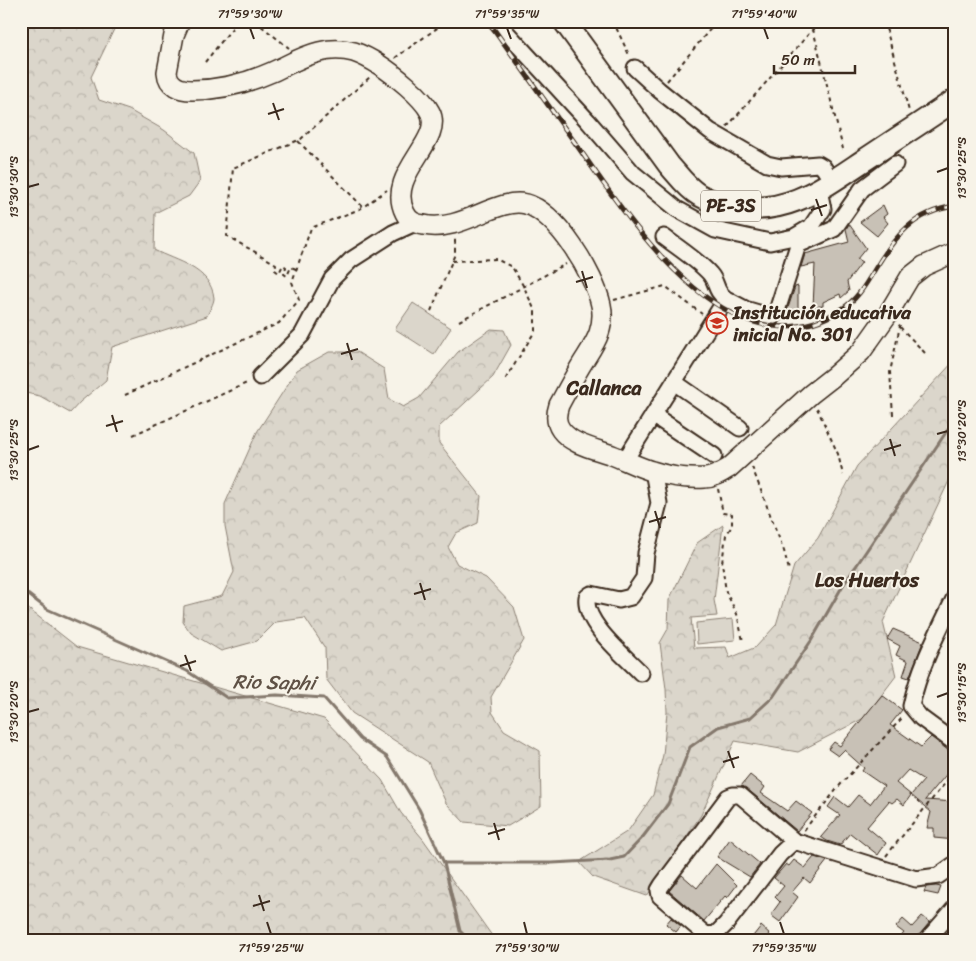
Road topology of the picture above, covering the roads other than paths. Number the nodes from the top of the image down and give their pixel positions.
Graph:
1 (180, 21) edge
2 (496, 21) edge
3 (564, 21) edge
4 (635, 68) road end
5 (955, 100) edge
6 (895, 164) dead end
7 (833, 180) junction
8 (415, 223) junction
9 (664, 237) dead end
10 (791, 242) junction
11 (955, 252) edge
12 (726, 300) junction
13 (260, 377) road end
14 (674, 382) junction
15 (653, 415) junction
16 (740, 428) dead end
17 (714, 456) dead end
18 (625, 460) junction
19 (652, 471) junction
20 (955, 596) edge
21 (641, 673) dead end
22 (955, 744) edge
23 (794, 841) junction
24 (955, 864) edge
25 (955, 908) edge
26 (927, 940) edge

1 - 8 main road
2 - 10 street
3 - 7 highway, PE-3S
4 - 7 street
5 - 7 highway, PE-3S
6 - 10 street
7 - 10 street
8 - 13 street
8 - 18 main road
9 - 12 street
10 - 12 street
11 - 19 main road
12 - 14 street
14 - 15 street
14 - 16 street
15 - 17 street
15 - 18 street
18 - 19 main road
19 - 21 street
20 - 22 street
23 - 23 street
23 - 24 street
25 - 26 street

